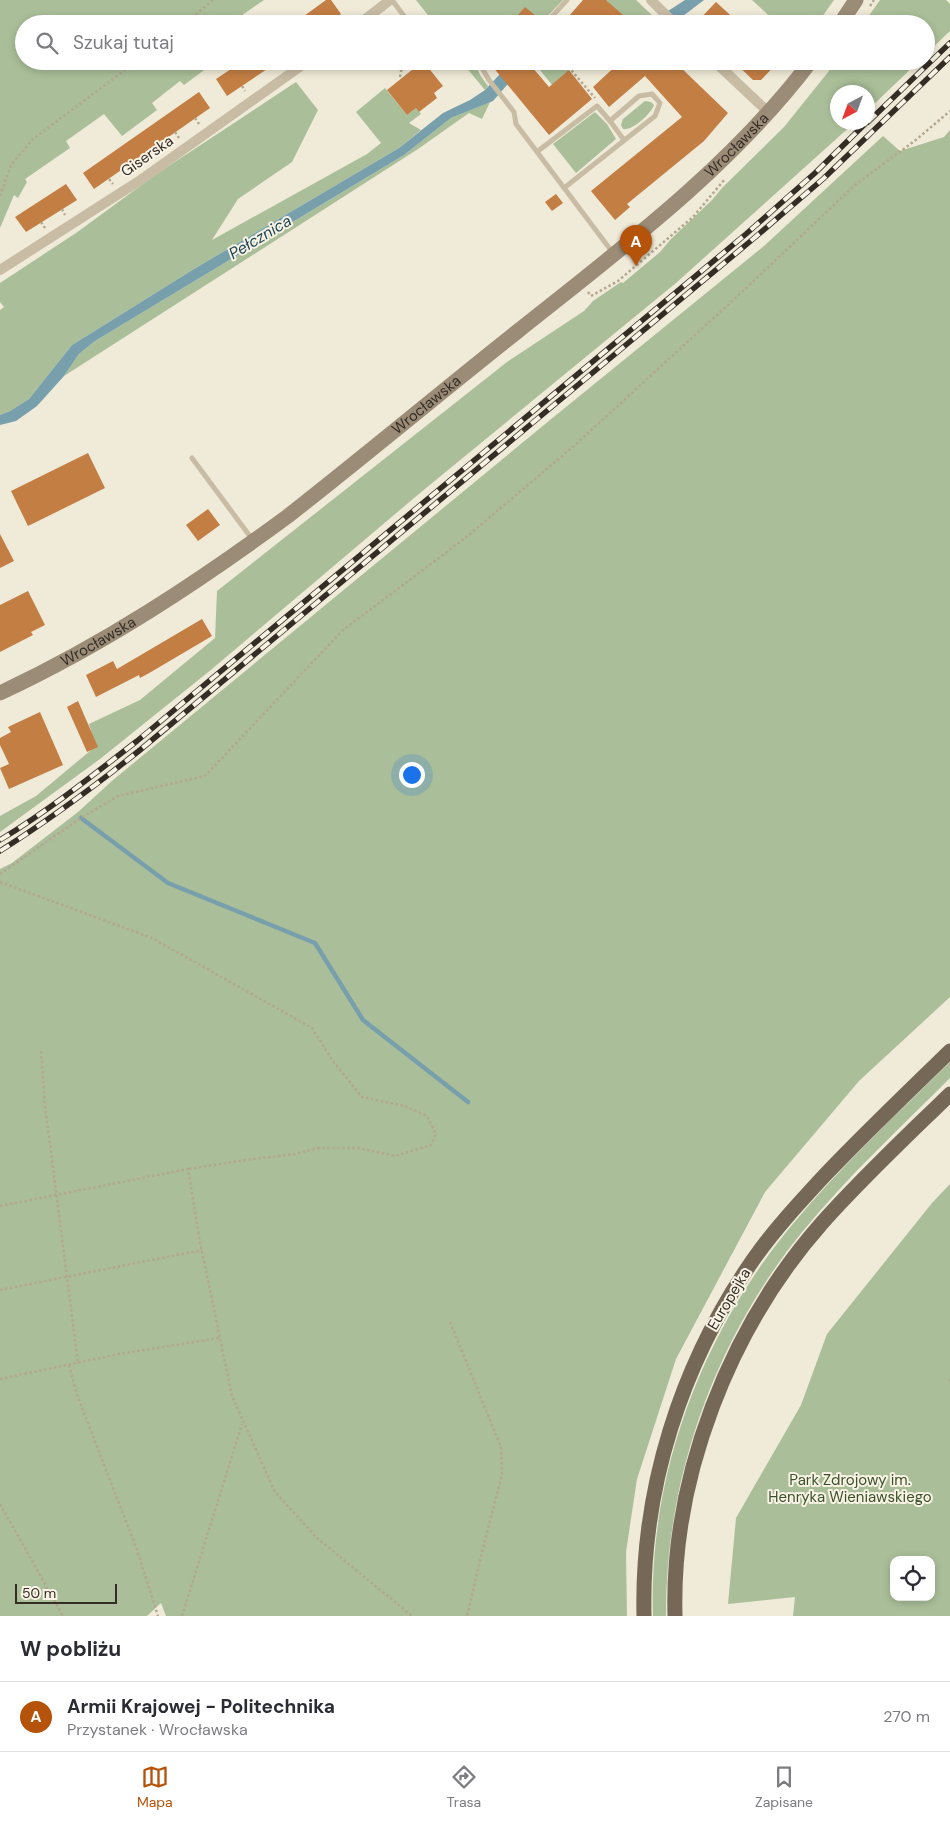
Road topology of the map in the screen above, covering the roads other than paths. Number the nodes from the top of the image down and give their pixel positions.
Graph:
1 (391, 0) edge
2 (567, 0) edge
3 (651, 0) edge
4 (856, 0) edge
5 (371, 15) edge
6 (403, 15) edge
7 (553, 15) edge
8 (666, 15) edge
9 (846, 15) edge
10 (295, 70) edge
11 (483, 70) edge
12 (724, 70) edge
13 (803, 70) edge
14 (768, 112) junction
15 (610, 121) junction
16 (624, 140) junction
17 (538, 151) junction
18 (564, 188) junction
19 (614, 254) junction
20 (0, 270) edge
21 (192, 458) dead end
22 (254, 541) junction
23 (0, 694) edge
24 (950, 1050) edge
25 (950, 1094) edge
26 (644, 1616) edge
27 (675, 1616) edge

1 - 5 street
1 - 6 lane
2 - 7 lane
3 - 8 street
4 - 9 main road
10 - 20 street, Giserska
11 - 17 lane
12 - 14 street
13 - 14 main road, Wrocławska
14 - 19 main road, Wrocławska
15 - 16 lane
15 - 16 lane
15 - 17 lane
16 - 18 lane
17 - 18 lane
18 - 19 lane
19 - 22 main road, Wrocławska
21 - 22 lane
22 - 23 main road, Wrocławska
24 - 26 main road, Europejka
25 - 27 main road

